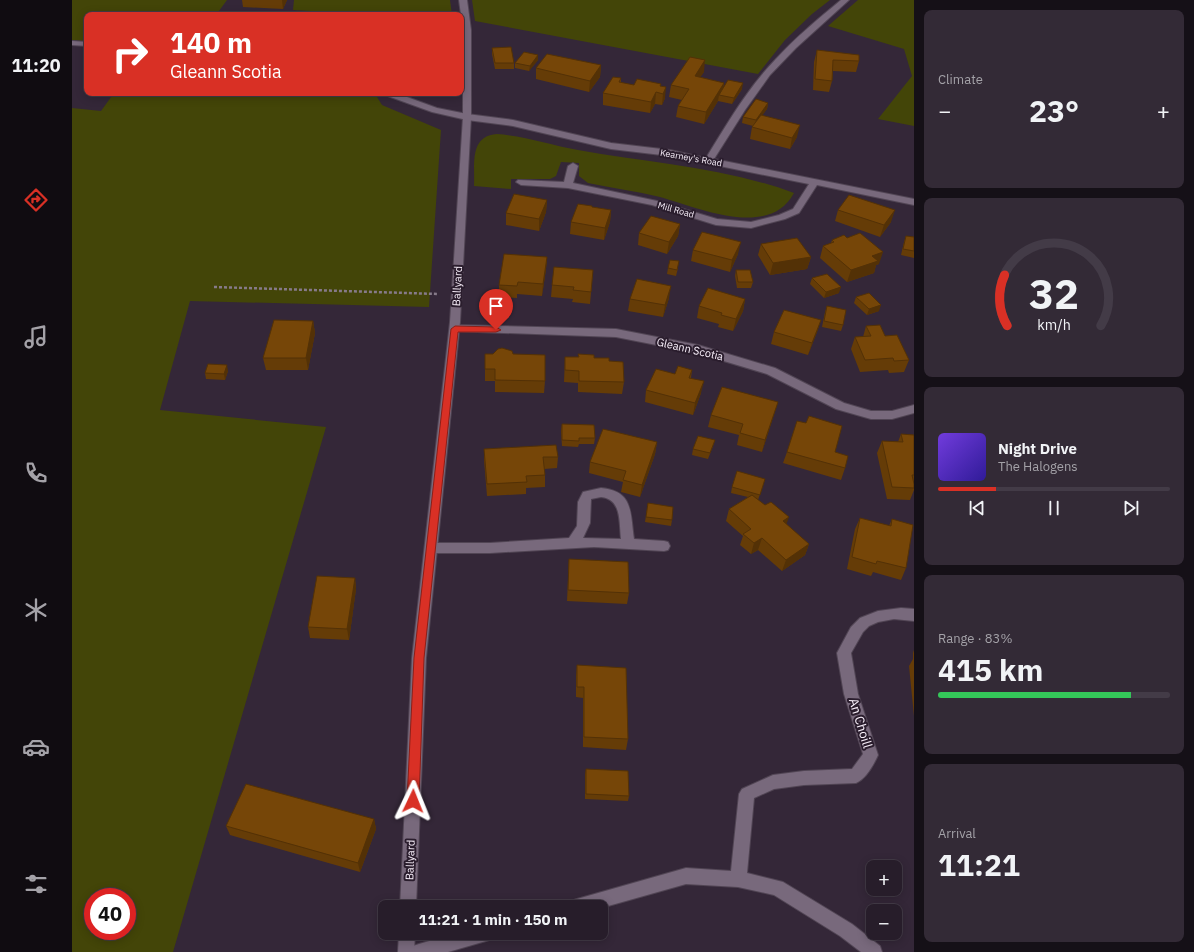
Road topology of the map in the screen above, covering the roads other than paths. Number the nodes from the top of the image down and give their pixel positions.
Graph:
1 (463, 0) edge
2 (846, 0) edge
3 (72, 43) edge
4 (84, 44) edge
5 (396, 96) edge
6 (467, 117) junction
7 (709, 161) junction
8 (573, 166) dead end
9 (521, 182) dead end
10 (814, 183) junction
11 (568, 185) junction
12 (914, 202) edge
13 (455, 329) junction
14 (914, 409) edge
15 (573, 543) junction
16 (628, 544) junction
17 (664, 546) dead end
18 (431, 548) junction
19 (914, 615) edge
20 (738, 879) junction
21 (408, 900) edge
22 (602, 900) edge
23 (407, 940) edge
24 (461, 940) edge
25 (406, 952) edge
26 (419, 952) edge
27 (874, 952) edge

1 - 6 street, Ballyard
2 - 7 street
3 - 4 street
5 - 6 street, Kearney's Road
6 - 7 street, Kearney's Road
6 - 13 street, Ballyard
7 - 10 street, Kearney's Road
8 - 11 street
9 - 11 street, Mill Road
10 - 11 street, Mill Road
10 - 12 street, Kearney's Road
13 - 14 street, Gleann Scotia
13 - 18 street, Ballyard
15 - 16 street
15 - 16 street
15 - 18 street
16 - 17 street
18 - 21 street, Ballyard
19 - 20 street, An Choill
20 - 22 street
20 - 27 street
23 - 25 street
24 - 26 street

